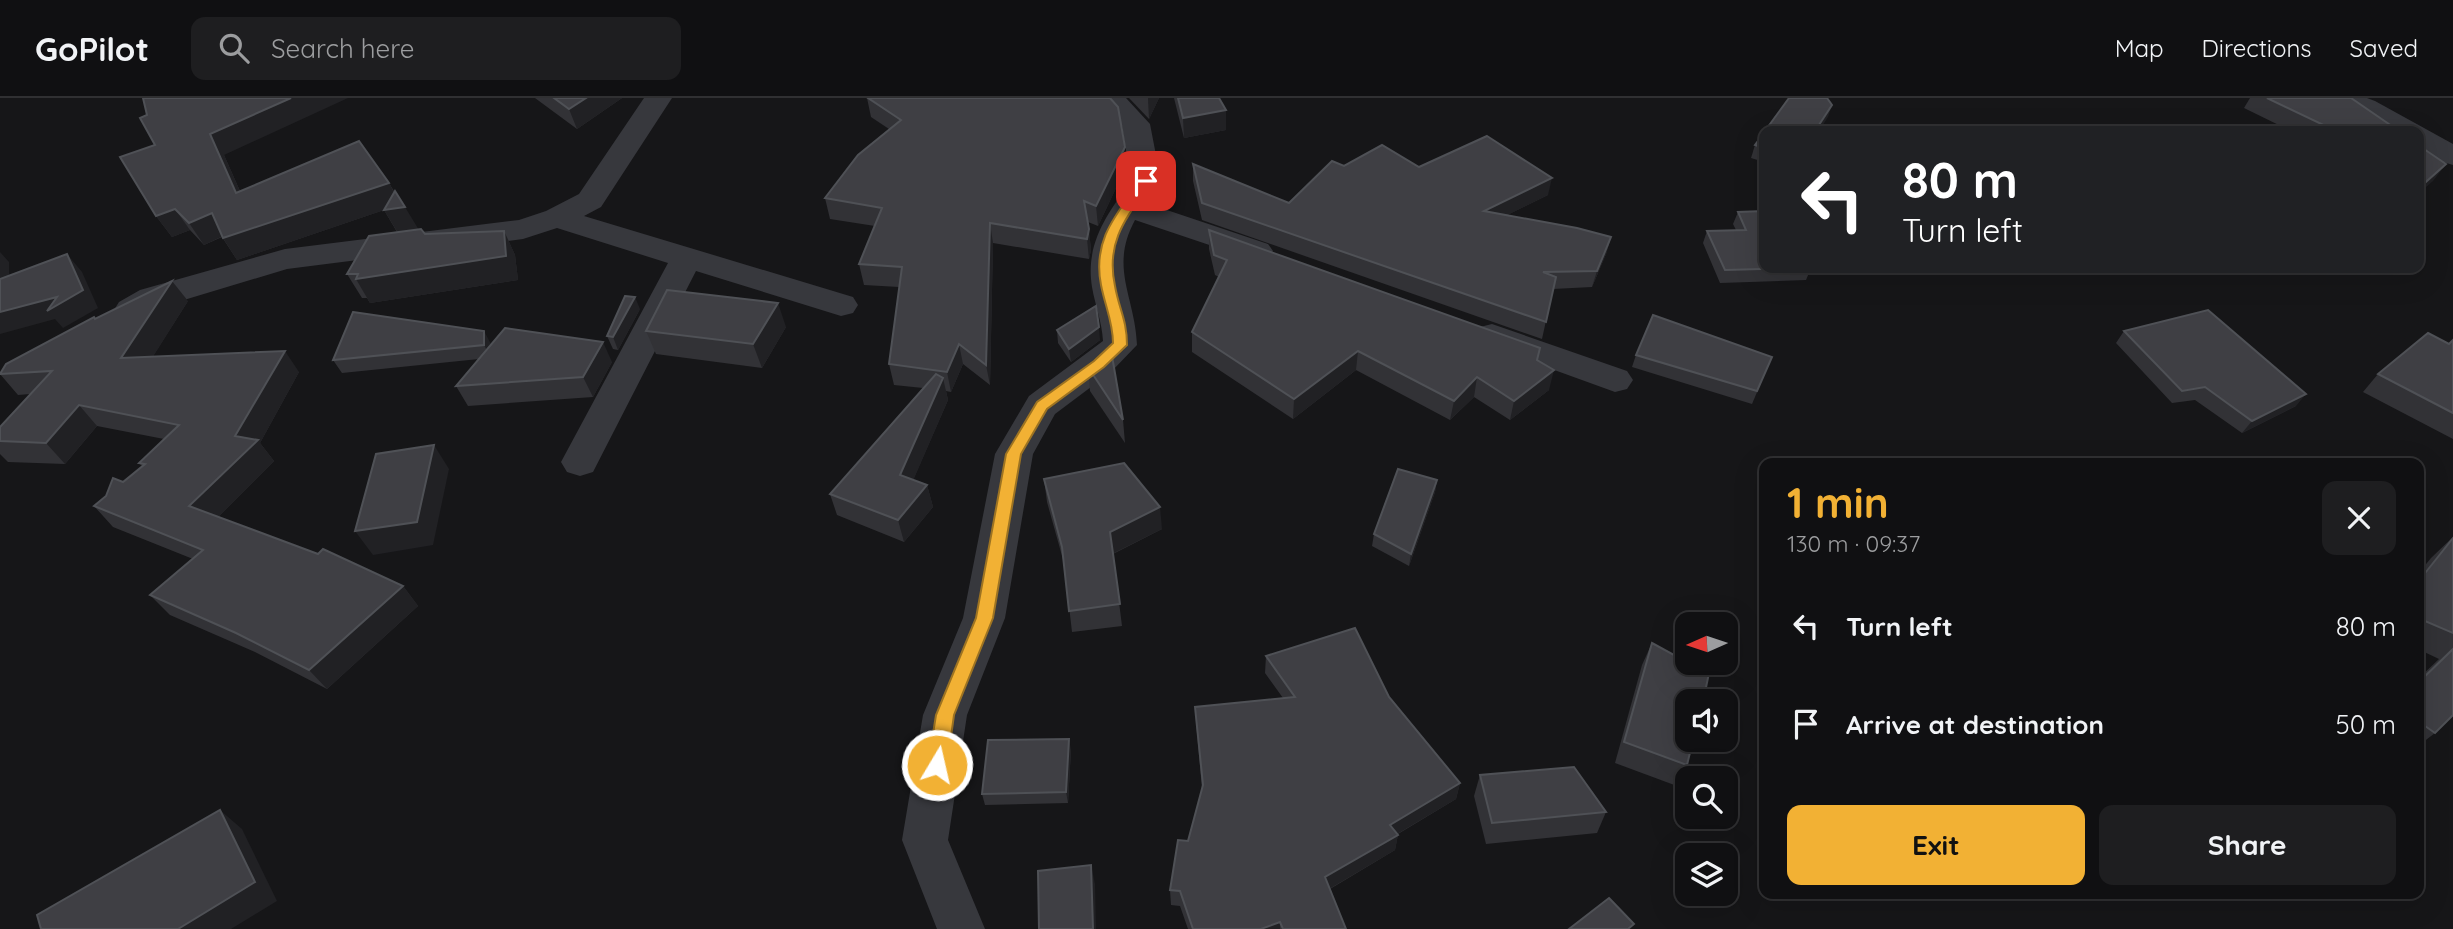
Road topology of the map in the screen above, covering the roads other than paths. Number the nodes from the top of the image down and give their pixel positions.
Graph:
1 (657, 98) edge
2 (1110, 98) edge
3 (2340, 98) edge
4 (2402, 126) edge
5 (1129, 207) junction
6 (557, 218) junction
7 (687, 258) junction
8 (1291, 263) edge
9 (841, 305) dead end
10 (106, 323) edge
11 (1459, 323) edge
12 (1615, 380) dead end
13 (580, 462) dead end
14 (961, 929) edge

1 - 6 street
2 - 5 street
3 - 4 street
5 - 8 street
5 - 14 street
6 - 7 street
6 - 10 street
7 - 9 street
7 - 13 street
11 - 12 street

